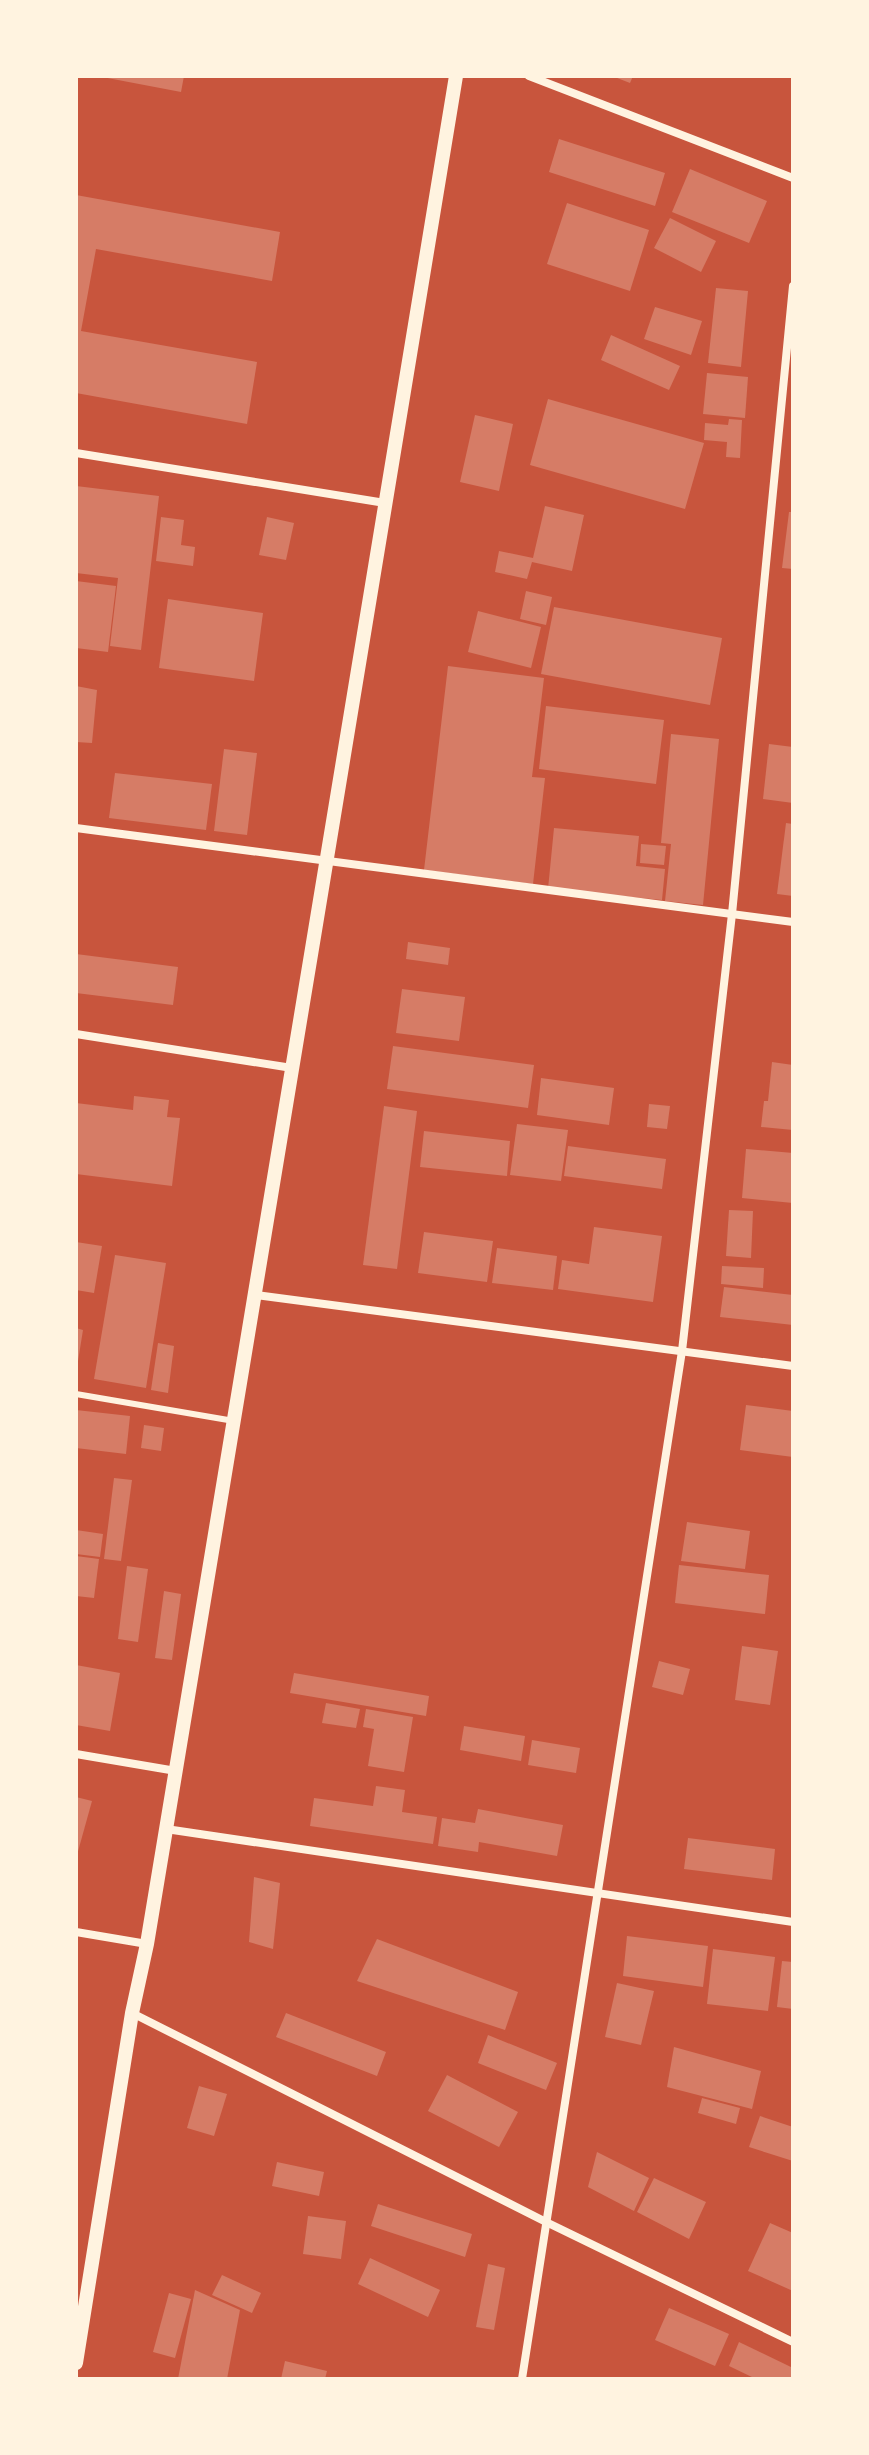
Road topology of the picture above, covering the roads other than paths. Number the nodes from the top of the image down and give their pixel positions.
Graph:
1 (456, 76) edge
2 (529, 76) edge
3 (793, 178) edge
4 (793, 286) edge
5 (76, 453) edge
6 (385, 503) junction
7 (76, 828) edge
8 (325, 861) junction
9 (732, 914) junction
10 (793, 922) edge
11 (76, 1034) edge
12 (292, 1068) junction
13 (256, 1295) junction
14 (682, 1351) junction
15 (793, 1366) edge
16 (76, 1394) edge
17 (234, 1421) junction
18 (76, 1754) edge
19 (176, 1771) junction
20 (166, 1829) junction
21 (599, 1893) junction
22 (793, 1922) edge
23 (76, 1932) edge
24 (147, 1944) junction
25 (132, 2013) junction
26 (546, 2222) junction
27 (82, 2296) edge
28 (793, 2342) edge
29 (76, 2363) edge
30 (522, 2379) edge

1 - 6 street
2 - 3 street
4 - 9 street
5 - 6 street
6 - 8 street
7 - 8 street
8 - 9 street
8 - 12 street
9 - 10 street
9 - 14 street
11 - 12 street
12 - 13 street
13 - 14 street
13 - 17 street
14 - 15 street
14 - 21 street
16 - 17 lane
17 - 19 street
18 - 19 street
19 - 20 street
20 - 21 street
20 - 24 street
21 - 22 street
21 - 26 street
23 - 24 street
24 - 25 street
25 - 26 street
25 - 27 street
26 - 28 street
26 - 30 street
27 - 29 street

